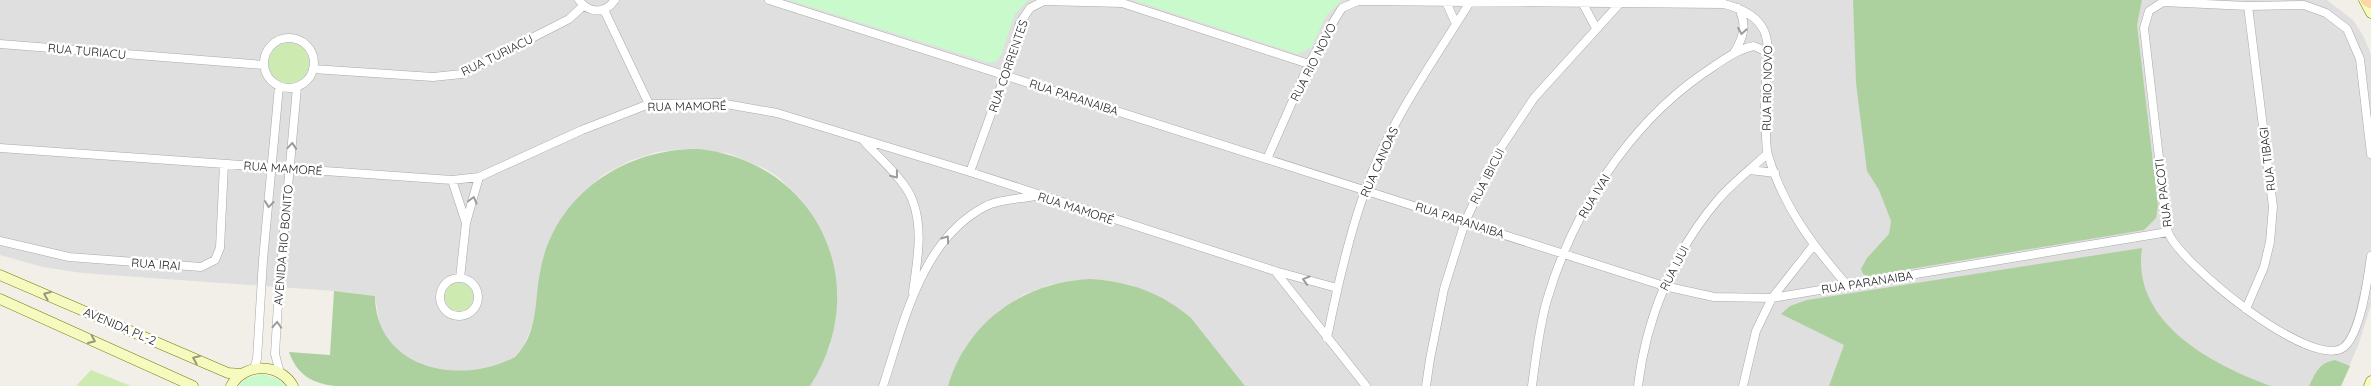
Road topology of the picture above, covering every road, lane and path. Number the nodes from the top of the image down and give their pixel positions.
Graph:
1 (615, 0) edge
2 (769, 0) edge
3 (2365, 0) edge
4 (1446, 2) junction
5 (1470, 2) junction
6 (1582, 2) junction
7 (1620, 2) junction
8 (581, 3) edge
9 (2371, 3) edge
10 (2248, 6) junction
11 (1738, 8) junction
12 (604, 10) junction
13 (2371, 13) edge
14 (1456, 24) junction
15 (1596, 28) junction
16 (0, 44) edge
17 (1734, 53) junction
18 (1770, 53) junction
19 (1309, 64) junction
20 (264, 65) junction
21 (313, 69) junction
22 (1005, 75) junction
23 (279, 86) junction
24 (297, 86) junction
25 (649, 104) junction
26 (862, 139) junction
27 (0, 148) edge
28 (1767, 154) junction
29 (2371, 154) edge
30 (1267, 158) junction
31 (224, 164) junction
32 (272, 168) junction
33 (290, 169) junction
34 (1750, 170) junction
35 (970, 172) junction
36 (1775, 173) junction
37 (479, 177) junction
38 (452, 180) junction
39 (1365, 190) junction
40 (1038, 196) junction
41 (1465, 222) junction
42 (466, 223) junction
43 (2168, 232) junction
44 (0, 240) edge
45 (1813, 246) junction
46 (918, 249) junction
47 (1564, 254) junction
48 (934, 255) junction
49 (2371, 256) edge
50 (1275, 271) junction
51 (0, 275) edge
52 (460, 278) junction
53 (1847, 285) junction
54 (1664, 286) junction
55 (1337, 288) junction
56 (913, 296) junction
57 (1772, 298) junction
58 (0, 299) edge
59 (2246, 309) junction
60 (1327, 338) junction
61 (254, 369) junction
62 (280, 373) junction
63 (242, 374) junction
64 (2371, 381) edge
65 (294, 384) edge
66 (193, 386) edge
67 (231, 386) edge
68 (883, 386) edge
69 (1366, 386) edge
70 (1426, 386) edge
71 (1532, 386) edge
72 (1638, 386) edge
73 (1743, 386) edge
74 (2369, 386) edge

1 - 12 street
2 - 22 street, RUA PARANAIBA
3 - 9 main road
3 - 13 street
4 - 5 street, RUA RIO NOVO
4 - 14 street
4 - 19 street, RUA RIO NOVO
5 - 6 street, RUA RIO NOVO
5 - 14 street, RUA CANOAS
6 - 7 street, RUA RIO NOVO
6 - 15 street
7 - 11 street, RUA RIO NOVO
7 - 15 street, RUA IBICUI
8 - 12 street
8 - 21 street, RUA TURIACU
10 - 29 street
10 - 43 street, RUA PACOTI
10 - 59 street, RUA TIBAGI
11 -> 17 street
11 - 18 street, RUA RIO NOVO
12 - 25 street
14 - 39 street, RUA CANOAS
15 - 41 street, RUA IBICUI
16 - 20 street, RUA TURIACU
17 - 18 street, RUA IVAI
17 - 47 street, RUA IVAI
18 - 28 street, RUA RIO NOVO
19 - 22 street, RUA CORRENTES
19 - 30 street, RUA RIO NOVO
20 - 21 street
20 - 23 street
21 - 24 street
22 - 30 street, RUA PARANAIBA
22 - 35 street, RUA CORRENTES
23 - 24 street
23 - 32 street, AVENIDA RIO BONITO
33 -> 24 street, AVENIDA RIO BONITO
25 - 26 street, RUA MAMORÉ
25 - 37 street, RUA MAMORÉ
26 - 35 street, RUA MAMORÉ
26 -> 46 street
27 - 31 street, RUA MAMORÉ
28 - 34 street, RUA IJUI
28 - 36 street, RUA RIO NOVO
30 - 39 street, RUA PARANAIBA
31 - 32 street, RUA MAMORÉ
31 - 44 street, RUA IRAI
32 - 33 street, RUA MAMORÉ
32 -> 61 street, AVENIDA RIO BONITO
33 - 38 street, RUA MAMORÉ
62 -> 33 street, AVENIDA RIO BONITO
34 - 36 street
34 - 54 street, RUA IJUI
35 - 40 street, RUA MAMORÉ
36 - 45 street, RUA RIO NOVO
37 - 38 street, RUA MAMORÉ
42 -> 37 street
38 - 42 street
39 - 41 street, RUA PARANAIBA
39 - 55 street, RUA CANOAS
48 -> 40 street
40 - 50 street, RUA MAMORÉ
41 - 47 street, RUA PARANAIBA
41 - 70 street, RUA IBICUI
42 - 52 street
43 - 53 street, RUA PARANAIBA
43 - 59 street, RUA PACOTI
45 - 53 street, RUA RIO NOVO
45 - 57 street
46 - 48 street
46 - 56 street
47 - 54 street, RUA PARANAIBA
47 - 71 street, RUA IVAI
48 - 56 street
49 - 59 street, RUA PACOTI
55 -> 50 street, RUA MAMORÉ
50 - 60 street
63 -> 51 street, AVENIDA PL-2
52 - 52 street
53 - 57 street, RUA PARANAIBA
54 - 57 street, RUA PARANAIBA
54 - 72 street, RUA IJUI
55 - 60 street, RUA CANOAS
56 - 68 street
57 - 73 street
58 -> 66 street, AVENIDA PL-2
60 - 69 street
61 - 62 street
61 - 63 street
62 - 65 street
63 - 67 street
64 - 74 street

